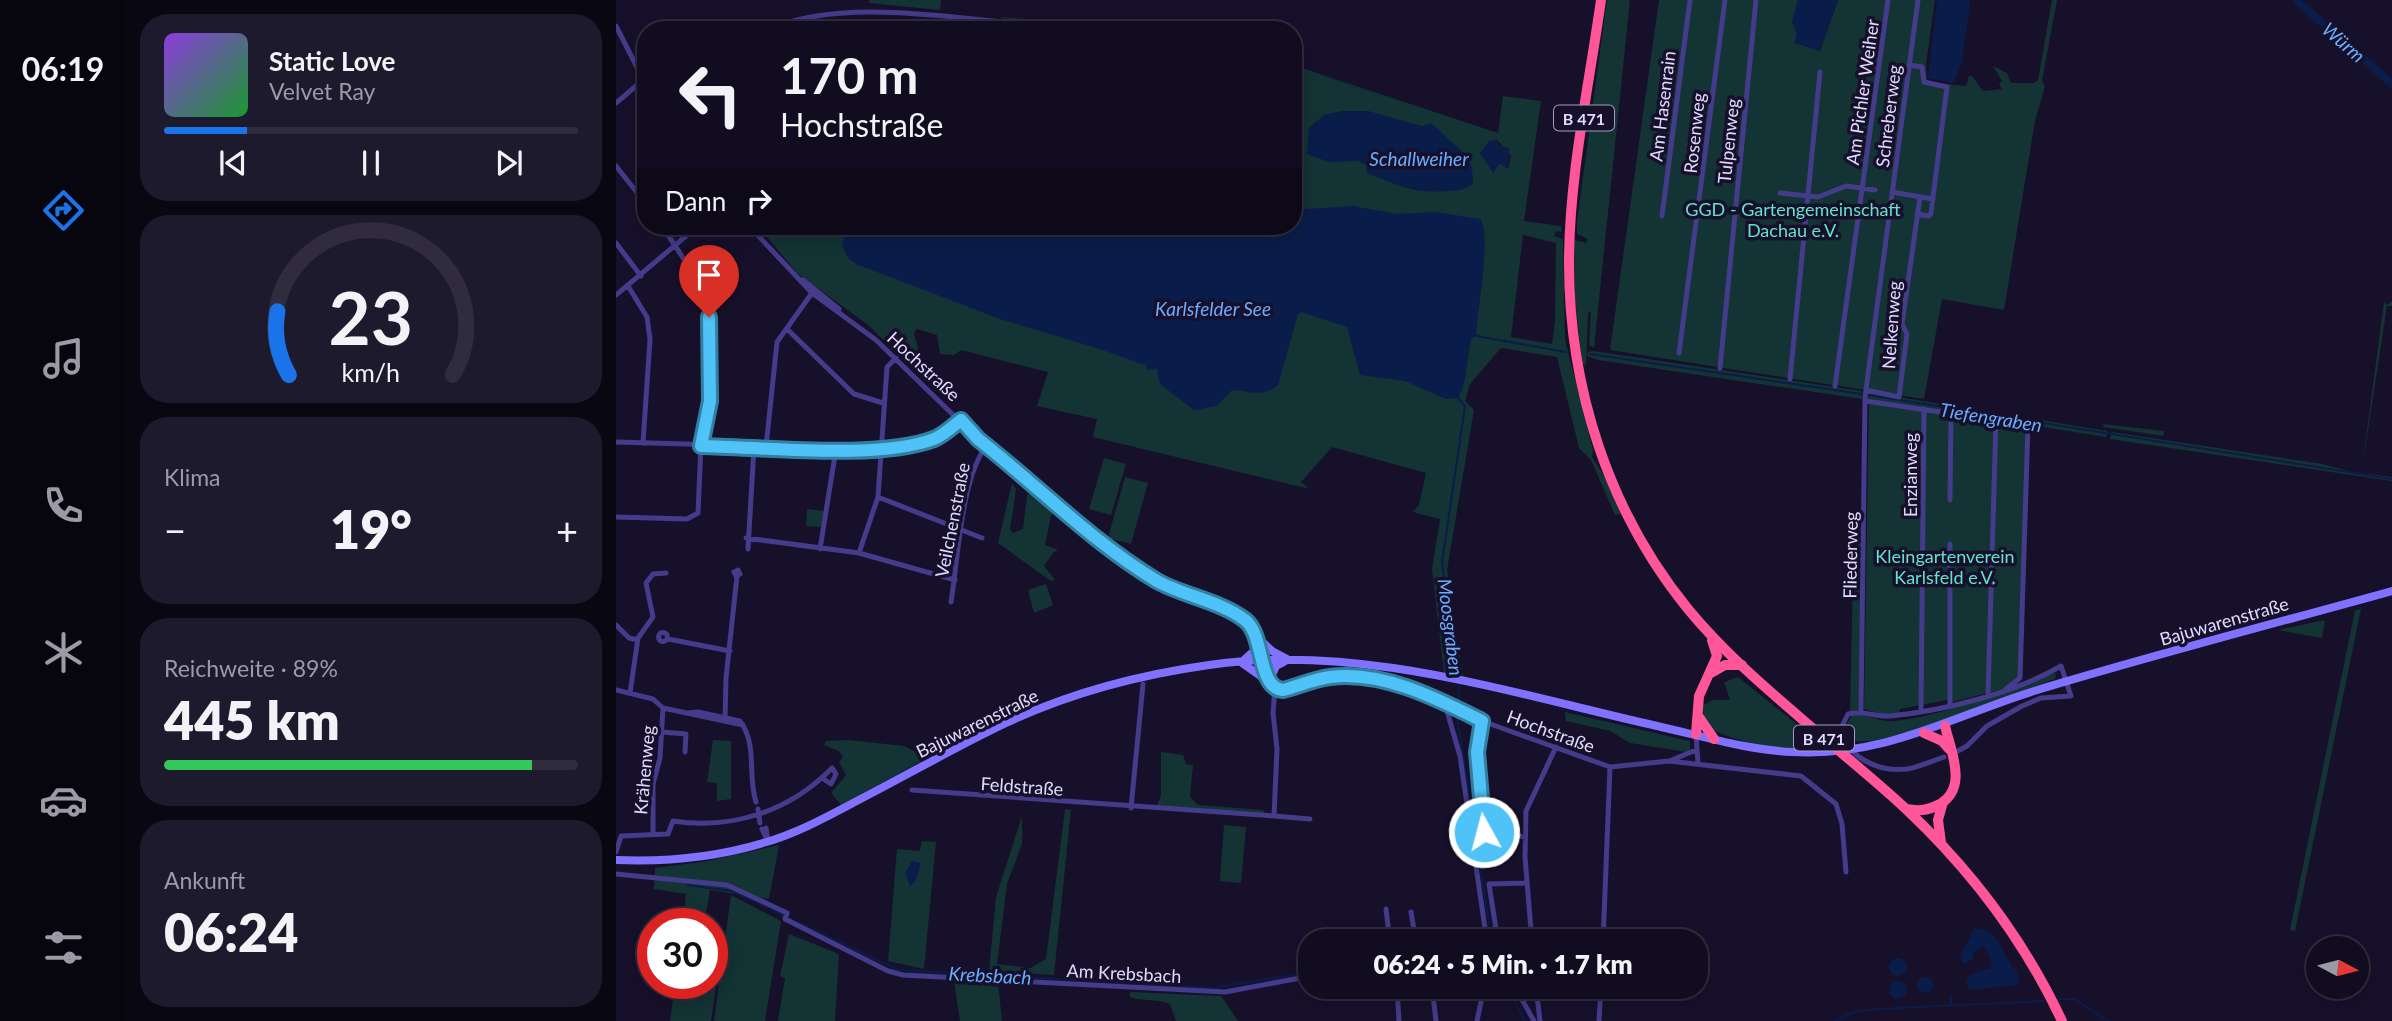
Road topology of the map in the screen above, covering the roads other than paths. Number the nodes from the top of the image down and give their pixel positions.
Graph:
1 (1601, 0) edge
2 (1690, 0) edge
3 (1725, 0) edge
4 (1756, 0) edge
5 (1888, 0) edge
6 (1917, 0) edge
7 (793, 21) edge
8 (988, 21) edge
9 (616, 26) edge
10 (1909, 65) junction
11 (637, 67) edge
12 (1821, 72) dead end
13 (637, 89) edge
14 (616, 103) edge
15 (616, 166) edge
16 (1863, 188) junction
17 (1875, 190) dead end
18 (1892, 192) junction
19 (637, 193) edge
20 (1780, 193) dead end
21 (1808, 197) junction
22 (1920, 197) junction
23 (1933, 199) junction
24 (1917, 214) junction
25 (1662, 216) dead end
26 (669, 235) edge
27 (688, 235) edge
28 (757, 235) edge
29 (616, 243) edge
30 (677, 245) junction
31 (795, 275) junction
32 (641, 276) junction
33 (628, 286) junction
34 (813, 293) junction
35 (616, 295) edge
36 (844, 314) junction
37 (787, 329) junction
38 (1679, 352) dead end
39 (896, 358) junction
40 (1720, 368) dead end
41 (1790, 379) dead end
42 (1835, 386) dead end
43 (1866, 395) junction
44 (883, 403) junction
45 (1924, 409) junction
46 (1951, 412) junction
47 (961, 420) junction
48 (1996, 420) junction
49 (616, 442) edge
50 (643, 443) junction
51 (987, 445) junction
52 (701, 446) junction
53 (754, 447) junction
54 (766, 447) junction
55 (880, 448) junction
56 (836, 449) junction
57 (878, 497) junction
58 (1950, 500) dead end
59 (616, 517) edge
60 (962, 531) junction
61 (746, 538) junction
62 (982, 538) dead end
63 (1950, 544) dead end
64 (748, 549) dead end
65 (820, 549) junction
66 (859, 554) junction
67 (666, 573) dead end
68 (737, 576) dead end
69 (955, 580) junction
70 (2392, 591) edge
71 (951, 602) dead end
72 (616, 625) edge
73 (1709, 633) junction
74 (1257, 637) junction
75 (668, 639) dead end
76 (638, 640) junction
77 (730, 651) junction
78 (1262, 660) junction
79 (1294, 660) junction
80 (1240, 662) junction
81 (1743, 665) junction
82 (1711, 673) junction
83 (2065, 682) junction
84 (1143, 684) dead end
85 (1272, 685) junction
86 (616, 690) edge
87 (2006, 690) junction
88 (630, 693) junction
89 (1988, 695) junction
90 (1950, 704) junction
91 (1445, 705) junction
92 (663, 708) junction
93 (1861, 710) junction
94 (1921, 710) junction
95 (1698, 715) junction
96 (725, 719) junction
97 (1482, 721) junction
98 (1945, 726) junction
99 (662, 732) junction
100 (1924, 733) junction
101 (1696, 734) junction
102 (1714, 739) junction
103 (1556, 747) junction
104 (1696, 750) junction
105 (685, 752) dead end
106 (1950, 753) junction
107 (1669, 761) junction
108 (1699, 763) junction
109 (1610, 767) junction
110 (822, 778) dead end
111 (912, 790) dead end
112 (1943, 802) junction
113 (1131, 808) junction
114 (758, 809) junction
115 (1906, 809) junction
116 (1274, 816) junction
117 (1310, 819) dead end
118 (653, 834) junction
119 (1525, 837) junction
120 (768, 842) junction
121 (1941, 843) junction
122 (616, 852) edge
123 (616, 860) edge
124 (1846, 872) dead end
125 (616, 874) edge
126 (1527, 883) junction
127 (1385, 909) dead end
128 (1411, 912) dead end
129 (1388, 929) edge
130 (1414, 929) edge
131 (1485, 929) edge
132 (1496, 929) edge
133 (1531, 929) edge
134 (1603, 929) edge
135 (1298, 978) edge
136 (1398, 999) edge
137 (1433, 999) edge
138 (1482, 999) edge
139 (1523, 999) edge
140 (1536, 999) edge
141 (1600, 999) edge
142 (1536, 1019) edge
143 (1399, 1021) edge
144 (1436, 1021) edge
145 (1477, 1021) edge
146 (1599, 1021) edge
147 (2062, 1021) edge

1 - 73 highway, B 471
2 - 25 street, Am Hasenrain
3 - 38 street, Rosenweg
4 - 40 street, Tulpenweg
5 - 16 street, Am Pichler Weiher
6 - 10 street, Schreberweg
7 - 8 street
9 - 11 street
10 - 18 street, Schreberweg
10 - 23 street
12 - 21 street
13 - 14 street
15 - 19 street
16 - 17 street, Am Pichler Weiher
16 - 21 street, Am Pichler Weiher
16 - 42 street, Am Pichler Weiher
18 - 22 street
18 - 43 street, Schreberweg
20 - 21 street, Am Pichler Weiher
21 - 41 street
22 - 23 street
22 - 24 street, Nelkenweg
23 - 24 street
24 - 43 street, Nelkenweg
26 - 30 street
27 - 30 street
28 - 31 street, Hochstraße
29 - 32 street
30 - 32 street
30 - 52 street
31 - 34 street, Hochstraße
31 - 36 street, Hochstraße
32 - 33 street
33 - 35 street
33 - 50 street
34 - 36 street, Hochstraße
34 - 37 street
36 - 39 street, Hochstraße
37 - 44 street
37 - 54 street
39 - 44 street
39 - 47 street, Hochstraße
43 - 45 street
43 - 93 street, Fliederweg
44 - 55 street
45 - 46 street
45 - 94 street, Enzianweg
46 - 48 street
46 - 58 street
47 - 51 street, Hochstraße
47 - 55 street
48 - 87 street
48 - 89 street
49 - 50 street
50 - 52 street
51 - 60 street, Veilchenstraße
51 - 74 street, Hochstraße
52 - 53 street
52 - 59 street
53 - 54 street
53 - 61 street
54 - 56 street
55 - 56 street
55 - 57 street
56 - 65 street
57 - 60 street
57 - 66 street
60 - 62 street
60 - 69 street, Veilchenstraße
61 - 64 street
61 - 65 street
63 - 90 street
65 - 66 street
66 - 69 street
67 - 76 street
68 - 77 street
69 - 71 street, Veilchenstraße
70 - 83 main road, Bajuwarenstraße
72 - 76 street
73 - 81 highway, B 471
73 - 82 highway
74 - 78 street
74 - 79 main road
74 - 80 main road
75 - 77 street
76 - 88 street
77 - 96 street
78 - 79 main road, Bajuwarenstraße
78 - 80 main road, Bajuwarenstraße
78 - 85 street
79 - 85 main road
79 - 101 main road, Bajuwarenstraße
80 - 85 main road
80 - 120 main road, Bajuwarenstraße
81 - 82 highway
81 - 115 highway, B 471
82 - 95 highway
83 - 87 street
83 - 98 main road, Bajuwarenstraße
83 - 106 street
84 - 113 street
85 - 91 street, Hochstraße
85 - 116 street
86 - 88 street
87 - 89 street
88 - 92 street
89 - 90 street
90 - 94 street
91 - 97 street, Hochstraße
91 - 131 street
92 - 96 street
92 - 99 street, Krähenweg
93 - 94 street
93 - 106 street
95 - 101 highway
95 - 102 highway
96 - 114 street
97 - 103 street, Hochstraße
97 - 119 street
98 - 100 main road, Bajuwarenstraße
98 - 106 highway
99 - 105 street
99 - 118 street, Krähenweg
100 - 102 main road, Bajuwarenstraße
100 - 106 highway
101 - 102 main road, Bajuwarenstraße
101 - 104 street
103 - 109 street, Hochstraße
103 - 119 street
104 - 107 street
104 - 108 street
106 - 112 highway
107 - 108 street, Hochstraße
107 - 109 street, Hochstraße
108 - 124 street, Hochstraße
109 - 134 street
110 - 114 street
111 - 113 street, Feldstraße
112 - 115 highway
112 - 121 highway
113 - 116 street, Feldstraße
114 - 118 street, Krähenweg
114 - 120 street
115 - 121 highway, B 471
116 - 117 street, Feldstraße
118 - 122 street, Krähenweg
119 - 126 street
120 - 123 main road, Bajuwarenstraße
121 - 147 highway, B 471
125 - 135 street, Am Krebsbach
126 - 132 street
126 - 133 street
127 - 129 street
128 - 130 street
136 - 143 street
137 - 144 street
138 - 145 street
139 - 142 street
140 - 142 street
141 - 146 street

